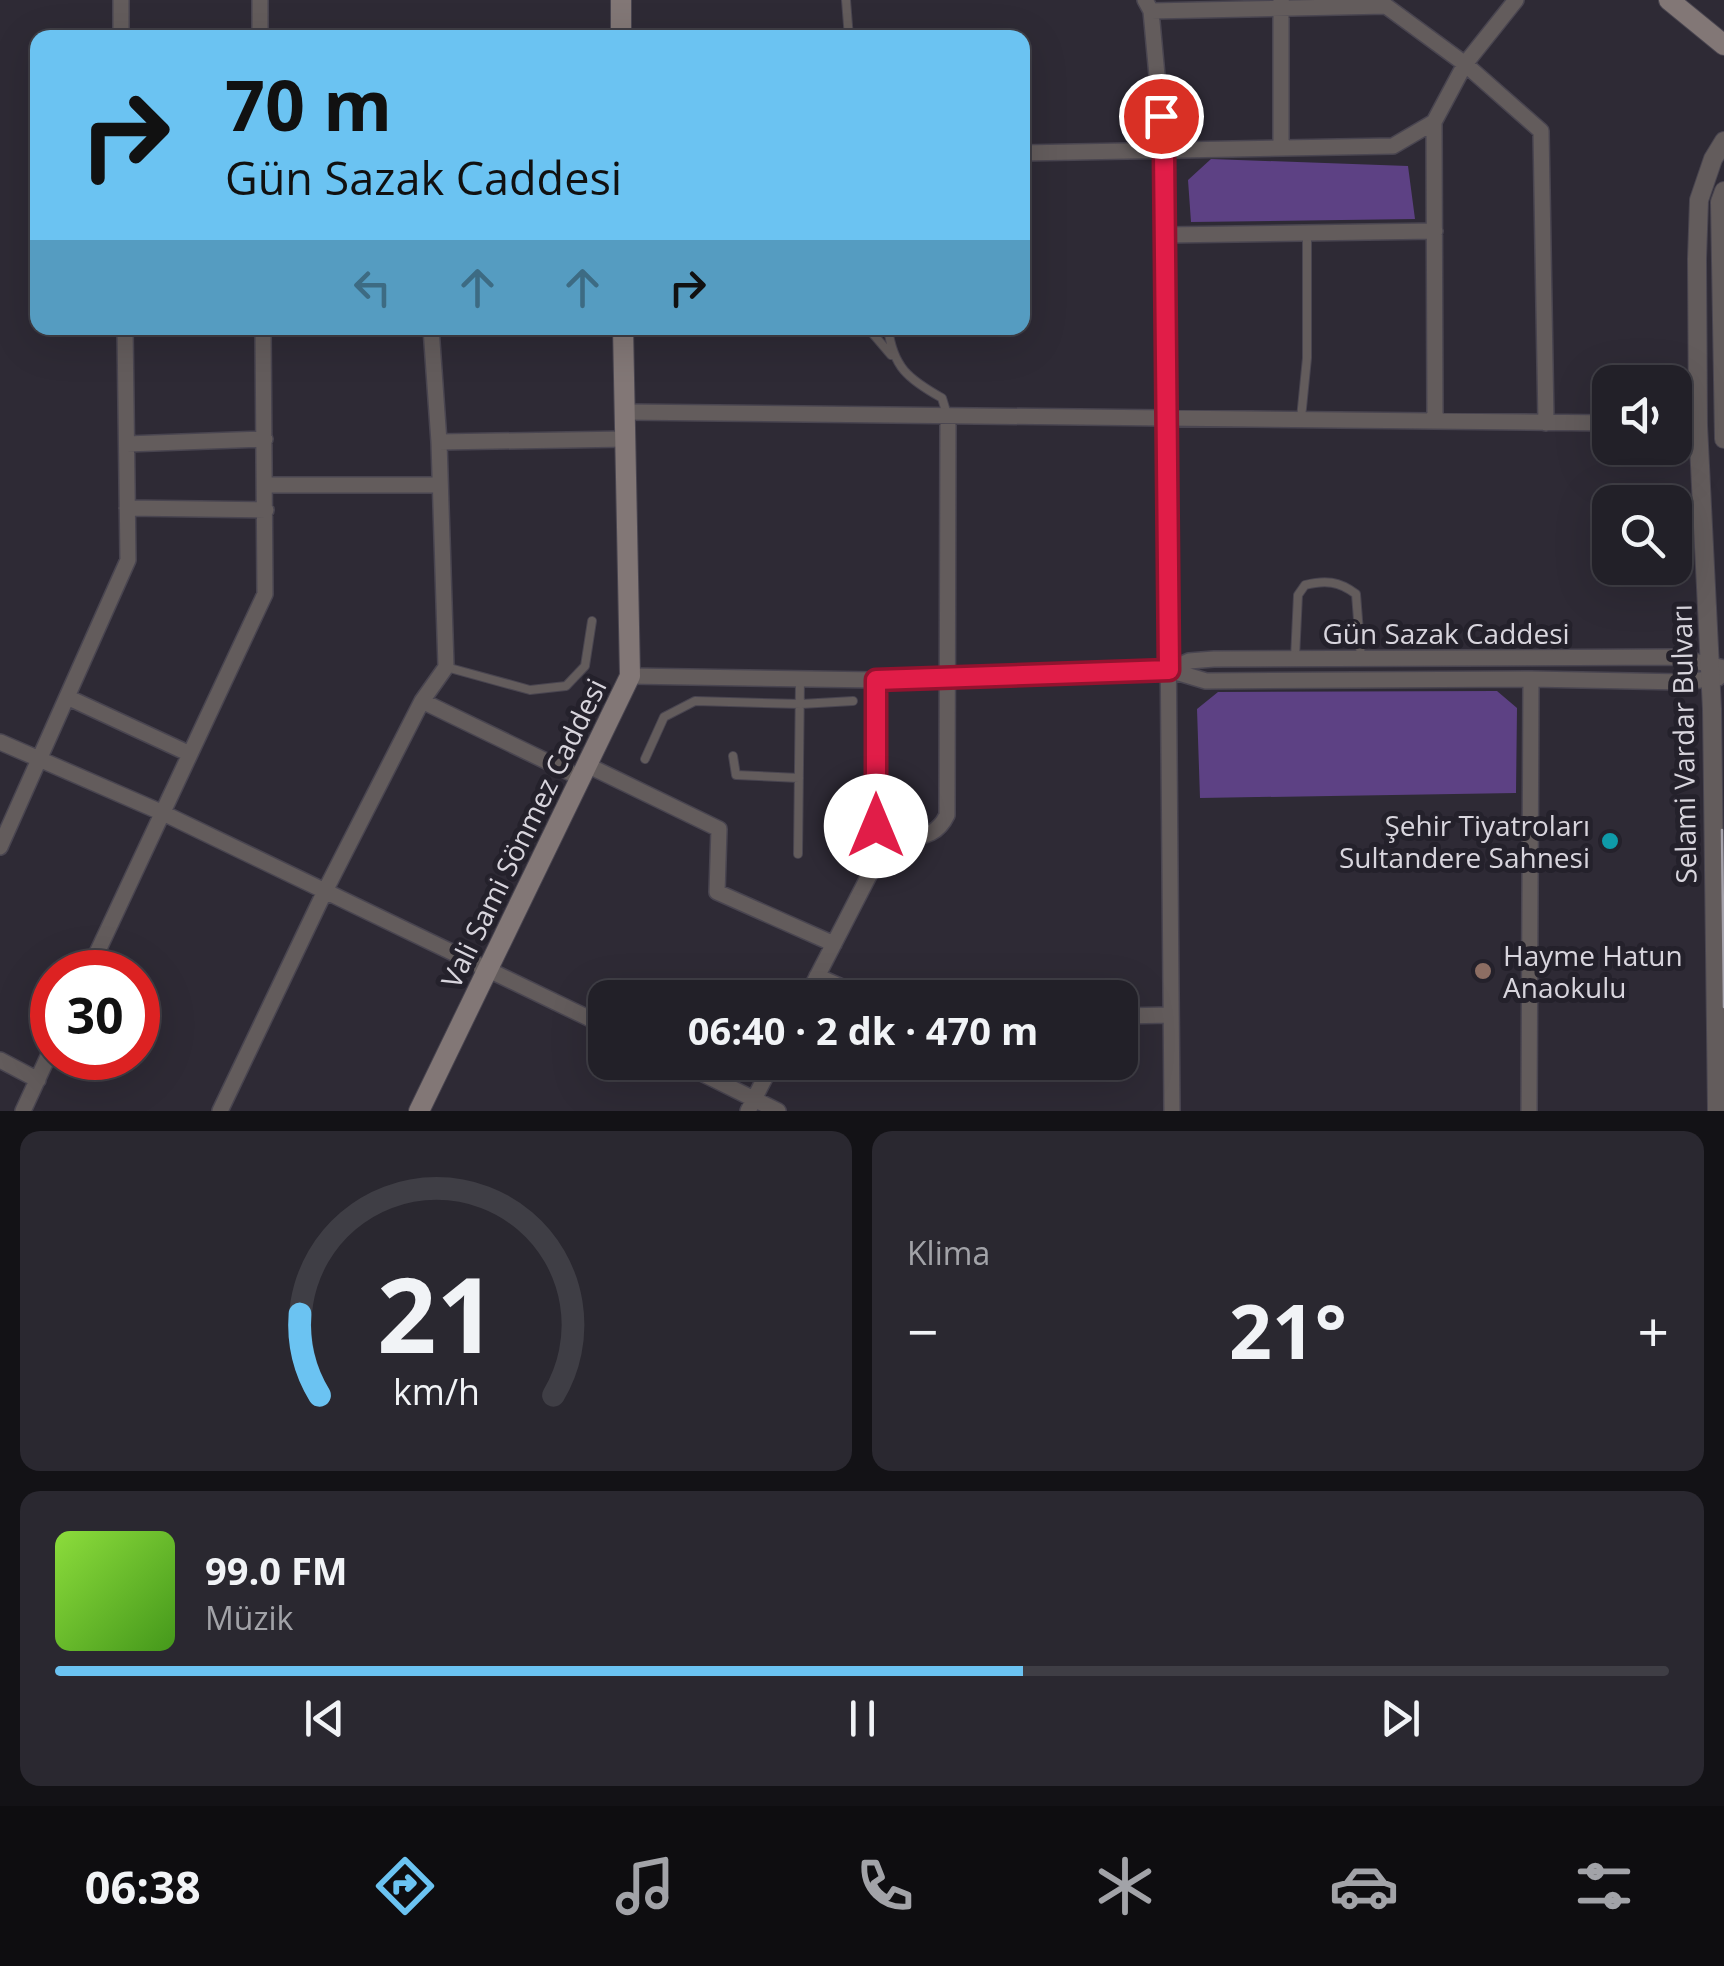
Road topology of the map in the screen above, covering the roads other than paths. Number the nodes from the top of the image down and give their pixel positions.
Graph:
1 (121, 0) edge
2 (260, 0) edge
3 (621, 0) edge
4 (846, 0) edge
5 (1516, 0) edge
6 (1669, 0) edge
7 (1281, 4) edge
8 (1148, 6) edge
9 (122, 30) edge
10 (260, 30) edge
11 (621, 30) edge
12 (848, 30) edge
13 (1724, 45) edge
14 (1464, 64) junction
15 (1434, 122) junction
16 (1724, 141) edge
17 (1281, 147) junction
18 (1164, 151) junction
19 (1030, 153) edge
20 (1724, 191) edge
21 (1435, 231) junction
22 (1308, 233) junction
23 (1165, 235) junction
24 (125, 335) edge
25 (263, 335) edge
26 (431, 335) edge
27 (624, 335) edge
28 (874, 335) edge
29 (889, 335) edge
30 (891, 355) junction
31 (625, 412) junction
32 (948, 418) junction
33 (1166, 418) junction
34 (1301, 419) junction
35 (1435, 420) junction
36 (1723, 421) edge
37 (1546, 423) junction
38 (1592, 424) edge
39 (1692, 425) edge
40 (1698, 425) junction
41 (265, 439) junction
42 (626, 439) junction
43 (1724, 439) edge
44 (439, 442) junction
45 (126, 444) junction
46 (266, 485) junction
47 (439, 485) junction
48 (128, 508) junction
49 (266, 510) junction
50 (592, 621) dead end
51 (1296, 658) junction
52 (1361, 658) junction
53 (446, 667) junction
54 (1169, 670) junction
55 (1717, 672) edge
56 (630, 676) junction
57 (946, 676) junction
58 (800, 678) junction
59 (1531, 679) junction
60 (876, 680) junction
61 (67, 697) junction
62 (852, 701) dead end
63 (422, 702) junction
64 (801, 704) junction
65 (0, 742) edge
66 (190, 754) junction
67 (733, 756) dead end
68 (39, 759) junction
69 (645, 759) dead end
70 (584, 771) junction
71 (799, 778) junction
72 (163, 814) junction
73 (0, 846) edge
74 (798, 854) dead end
75 (876, 862) junction
76 (324, 891) junction
77 (834, 944) junction
78 (98, 950) edge
79 (488, 969) junction
80 (818, 976) junction
81 (816, 980) edge
82 (827, 980) edge
83 (1171, 1015) junction
84 (1138, 1016) edge
85 (588, 1018) edge
86 (0, 1060) edge
87 (30, 1076) edge
88 (38, 1080) edge
89 (709, 1080) edge
90 (764, 1080) edge
91 (751, 1105) edge
92 (25, 1110) edge
93 (220, 1111) edge
94 (419, 1111) edge
95 (778, 1111) edge
96 (1172, 1111) edge
97 (1530, 1111) edge
98 (1717, 1111) edge

1 - 9 street
2 - 10 street
3 - 11 main road
4 - 12 lane
5 - 14 street
6 - 13 main road
7 - 8 street
7 - 14 street
7 - 17 street
8 - 18 street
14 - 15 street
14 - 37 street
15 - 17 street
15 - 21 street
16 - 40 street, Selami Vardar Bulvarı
17 - 18 street
18 - 19 street
18 - 23 street
20 - 36 street
21 - 22 street
21 - 35 street
22 - 23 street
22 - 34 lane
23 - 33 street
24 - 45 street
25 - 41 street
26 - 44 street
27 - 31 main road, Vali Sami Sönmez Caddesi
28 - 30 lane
29 - 30 lane
30 - 32 lane
31 - 32 street
31 - 42 main road, Vali Sami Sönmez Caddesi
32 - 33 street
32 - 57 street
33 - 34 street
33 - 54 street
34 - 35 street
35 - 37 street
36 - 43 street
37 - 38 street
39 - 40 street
40 - 55 street, Selami Vardar Bulvarı
41 - 45 street
41 - 46 street
42 - 44 street
42 - 56 main road, Vali Sami Sönmez Caddesi
44 - 47 street
45 - 48 street
46 - 47 street
46 - 49 street
47 - 53 street
48 - 49 street
48 - 61 street
49 - 66 street
50 - 53 lane
51 - 52 street, Gün Sazak Caddesi
51 - 52 lane
51 - 54 street, Gün Sazak Caddesi
52 - 55 street, Gün Sazak Caddesi
53 - 63 street
54 - 57 street, Gün Sazak Caddesi
54 - 59 street, Gün Sazak Caddesi
54 - 83 street
55 - 59 street, Gün Sazak Caddesi
55 - 98 street, Selami Vardar Bulvarı
56 - 58 street, Gün Sazak Caddesi
56 - 70 main road, Vali Sami Sönmez Caddesi
57 - 60 street, Gün Sazak Caddesi
57 - 75 street
58 - 60 street, Gün Sazak Caddesi
58 - 64 lane
59 - 97 street
60 - 75 street
61 - 66 street
61 - 68 street
62 - 64 lane
63 - 70 street
63 - 76 street
64 - 69 lane
64 - 71 lane
65 - 68 street
66 - 72 street
67 - 71 lane
68 - 72 street
68 - 73 street
70 - 77 street
70 - 79 main road, Vali Sami Sönmez Caddesi
71 - 74 lane
72 - 76 street
72 - 78 street
75 - 77 street
76 - 79 street
76 - 93 street
77 - 80 street
79 - 85 street
79 - 94 main road, Vali Sami Sönmez Caddesi
80 - 81 street
80 - 82 street
83 - 84 street
83 - 96 street
86 - 87 street
88 - 92 street
89 - 91 street
90 - 91 street
91 - 95 street

